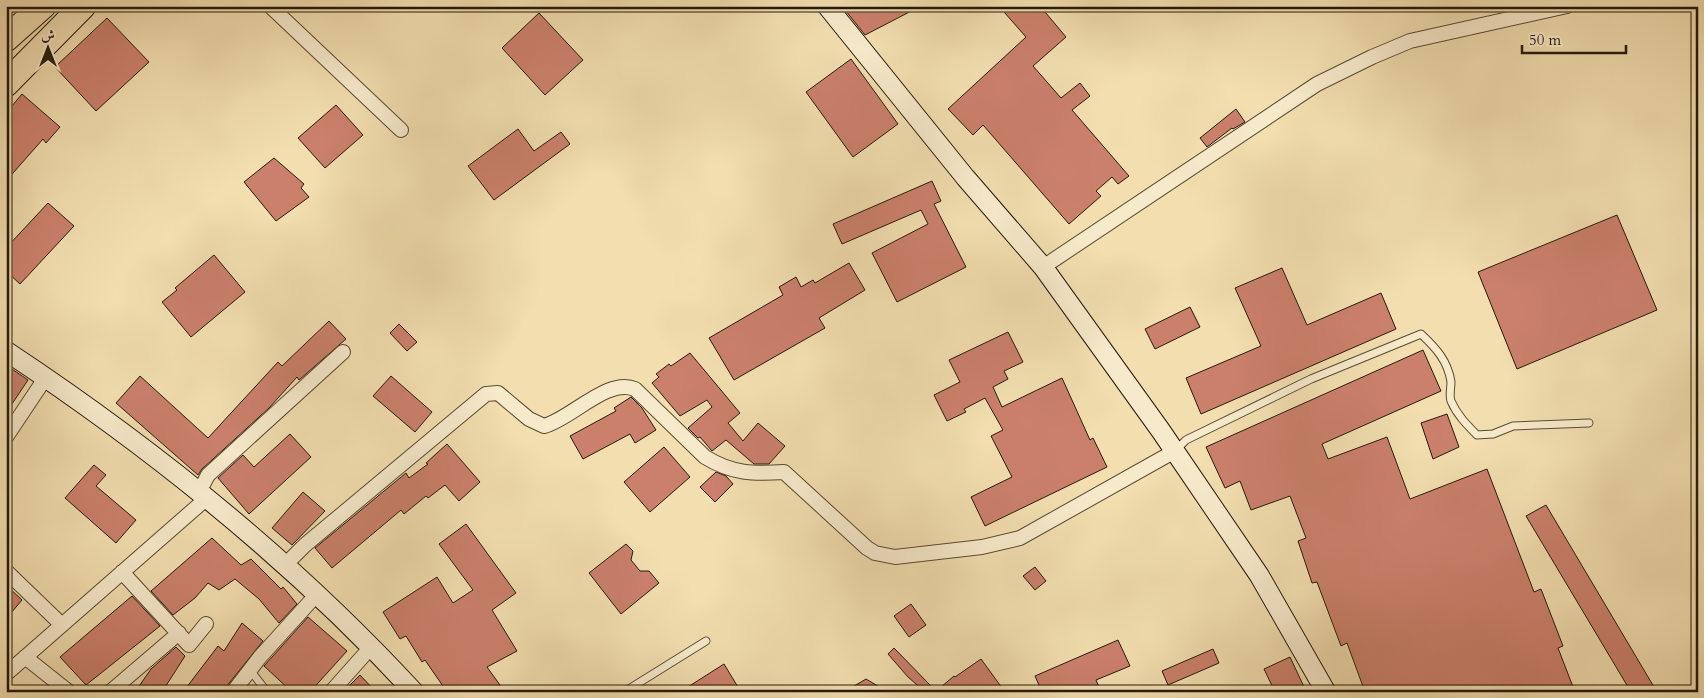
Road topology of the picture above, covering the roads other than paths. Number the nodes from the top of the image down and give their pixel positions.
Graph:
1 (42, 6) edge
2 (83, 6) edge
3 (270, 6) edge
4 (827, 6) edge
5 (1567, 6) edge
6 (6, 39) edge
7 (6, 84) edge
8 (401, 130) dead end
9 (1043, 267) junction
10 (6, 350) edge
11 (343, 352) dead end
12 (46, 377) junction
13 (1589, 423) dead end
14 (6, 437) edge
15 (1174, 451) junction
16 (203, 495) junction
17 (285, 565) junction
18 (6, 571) edge
19 (122, 572) junction
20 (318, 593) junction
21 (206, 624) dead end
22 (62, 625) junction
23 (179, 633) junction
24 (706, 641) dead end
25 (372, 646) junction
26 (25, 657) junction
27 (250, 670) junction
28 (6, 674) edge
29 (69, 692) edge
30 (110, 692) edge
31 (233, 692) edge
32 (267, 692) edge
33 (330, 692) edge
34 (414, 692) edge
35 (624, 692) edge
36 (1326, 692) edge

1 - 6 highway
2 - 7 highway
3 - 8 street
4 - 9 street
5 - 9 street
9 - 15 street
10 - 12 street
11 - 16 street
12 - 14 street
12 - 16 street
13 - 15 lane
15 - 17 street
15 - 36 street
16 - 17 street
16 - 19 street
17 - 20 street
18 - 22 street
19 - 22 street
19 - 23 street
20 - 25 street
20 - 27 street
21 - 23 street
22 - 26 street
23 - 30 street
24 - 35 lane
25 - 33 street
25 - 34 street
26 - 28 street
26 - 29 street
27 - 31 street
27 - 32 lane

